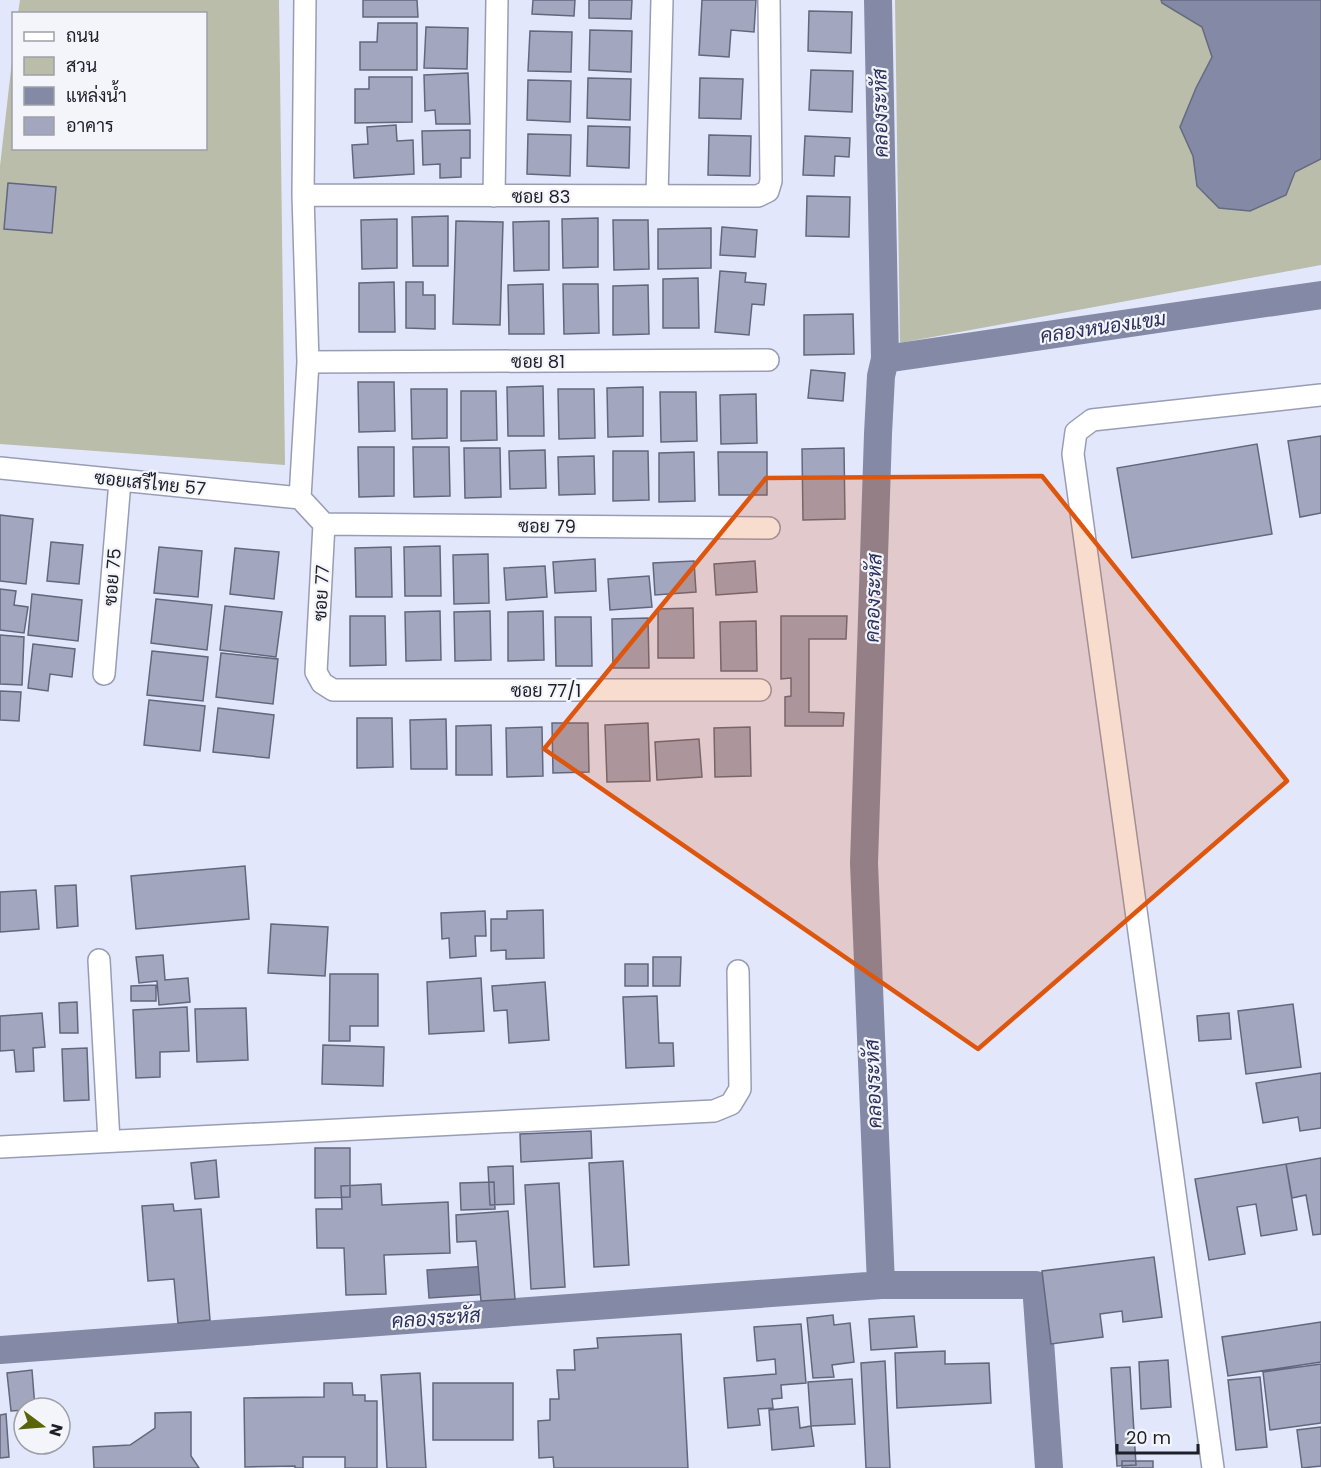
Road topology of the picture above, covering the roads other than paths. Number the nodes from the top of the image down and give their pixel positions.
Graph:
1 (305, 0) edge
2 (497, 0) edge
3 (662, 0) edge
4 (769, 0) edge
5 (303, 195) junction
6 (494, 196) junction
7 (657, 196) junction
8 (768, 360) dead end
9 (308, 362) junction
10 (1321, 395) edge
11 (0, 468) edge
12 (120, 481) junction
13 (300, 498) junction
14 (324, 524) junction
15 (769, 528) dead end
16 (104, 674) dead end
17 (333, 690) joint
18 (760, 690) dead end
19 (99, 960) dead end
20 (738, 970) dead end
21 (109, 1141) junction
22 (0, 1148) edge
23 (1213, 1468) edge

1 - 5 street
2 - 6 street
3 - 7 street
4 - 7 street, ซอย 83
5 - 6 street, ซอย 83
5 - 9 street
6 - 7 street, ซอย 83
8 - 9 street, ซอย 81
9 - 13 street
10 - 23 street
11 - 12 street, ซอยเสรีไทย 57
12 - 13 street, ซอยเสรีไทย 57
12 - 16 street, ซอย 75
13 - 14 street
14 - 15 street, ซอย 79
14 - 17 street, ซอย 77
17 - 18 street, ซอย 77/1
19 - 21 street
20 - 21 street
21 - 22 street

